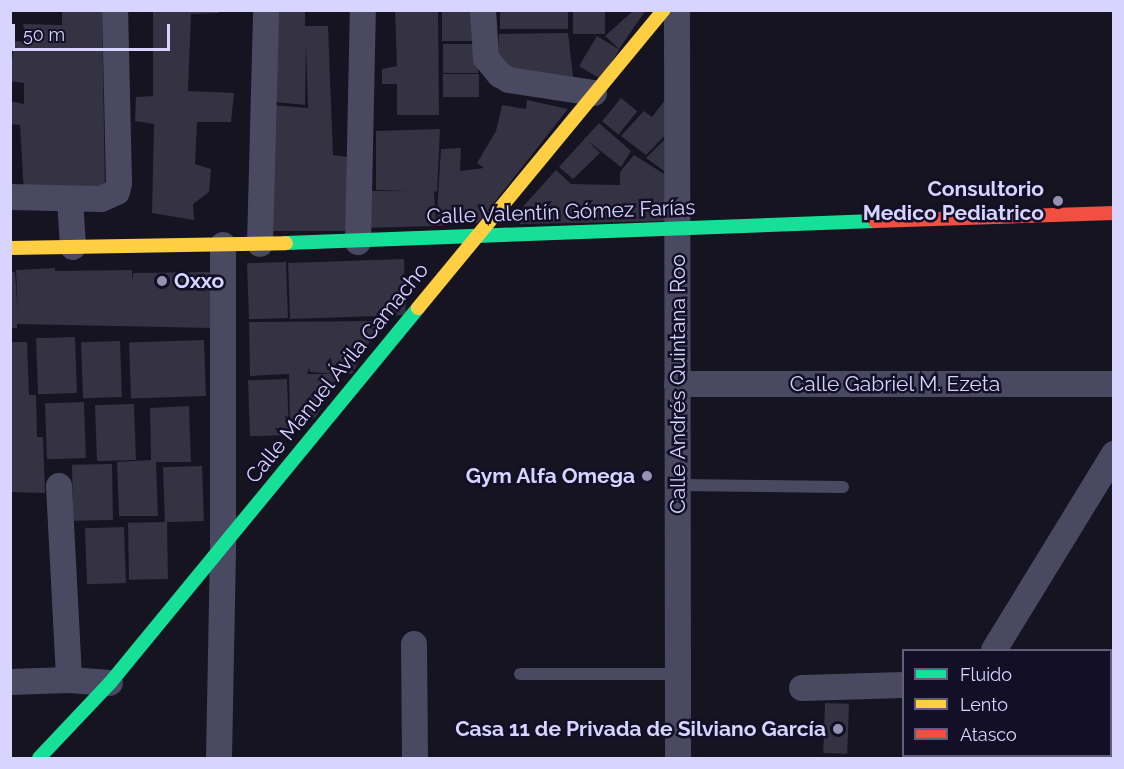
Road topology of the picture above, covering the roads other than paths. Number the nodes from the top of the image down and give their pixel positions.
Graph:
1 (115, 10) edge
2 (266, 10) edge
3 (363, 10) edge
4 (483, 10) edge
5 (664, 10) edge
6 (677, 10) edge
7 (594, 93) junction
8 (10, 197) edge
9 (70, 199) junction
10 (1113, 213) edge
11 (677, 230) junction
12 (478, 235) junction
13 (358, 242) junction
14 (260, 244) junction
15 (223, 245) junction
16 (74, 247) junction
17 (10, 248) edge
18 (677, 384) junction
19 (1113, 384) edge
20 (1113, 454) edge
21 (59, 486) dead end
22 (678, 486) junction
23 (843, 487) dead end
24 (223, 546) junction
25 (414, 644) dead end
26 (995, 649) edge
27 (520, 674) dead end
28 (678, 674) junction
29 (69, 680) junction
30 (10, 682) edge
31 (110, 683) junction
32 (902, 686) edge
33 (802, 688) dead end
34 (39, 759) edge
35 (219, 759) edge
36 (416, 759) edge
37 (678, 759) edge

1 - 9 street
2 - 14 street
3 - 13 street
4 - 7 street
5 - 7 main road, Calle Manuel Ávila Camacho
6 - 11 street, Calle Andrés Quintana Roo
7 - 12 main road, Calle Manuel Ávila Camacho
8 - 9 street
9 - 16 street
10 - 11 main road, Calle Valentín Gómez Farías
11 - 12 main road, Calle Valentín Gómez Farías
11 - 18 street, Calle Andrés Quintana Roo
12 - 13 main road, Calle Valentín Gómez Farías
12 - 24 main road, Calle Manuel Ávila Camacho
13 - 14 main road, Calle Valentín Gómez Farías
14 - 15 main road, Calle Valentín Gómez Farías
15 - 16 main road, Calle Valentín Gómez Farías
15 - 24 street
16 - 17 main road, Calle Valentín Gómez Farías
18 - 19 street, Calle Gabriel M. Ezeta
18 - 22 street, Calle Andrés Quintana Roo
20 - 26 street
21 - 29 street
22 - 23 lane
22 - 28 street, Calle Andrés Quintana Roo
24 - 31 main road, Calle Manuel Ávila Camacho
24 - 35 street
25 - 36 street
27 - 28 lane
28 - 37 street, Calle Andrés Quintana Roo
29 - 30 street
29 - 31 street
31 - 34 main road, Calle Manuel Ávila Camacho
32 - 33 street

